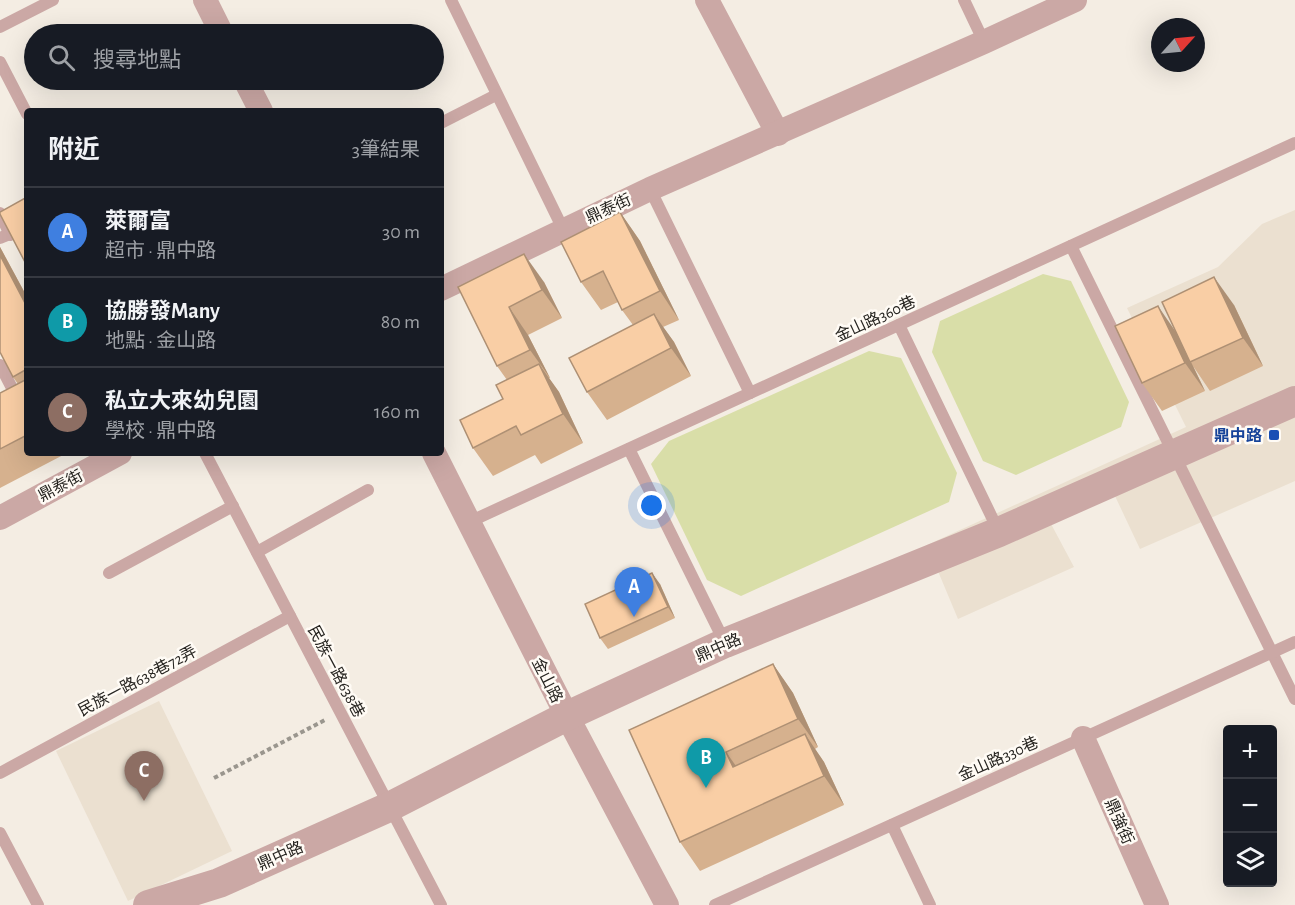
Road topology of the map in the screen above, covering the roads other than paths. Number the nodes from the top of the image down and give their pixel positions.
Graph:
1 (53, 0) edge
2 (451, 0) edge
3 (707, 0) edge
4 (964, 0) edge
5 (1075, 0) edge
6 (212, 2) edge
7 (219, 24) edge
8 (0, 27) edge
9 (984, 42) junction
10 (0, 62) edge
11 (250, 90) edge
12 (496, 95) junction
13 (24, 108) edge
14 (259, 108) edge
15 (444, 121) edge
16 (778, 134) junction
17 (1295, 143) edge
18 (650, 189) junction
19 (0, 213) edge
20 (24, 228) edge
21 (563, 229) junction
22 (5, 236) edge
23 (1071, 246) junction
24 (444, 288) edge
25 (899, 325) junction
26 (0, 366) edge
27 (13, 390) edge
28 (750, 393) junction
29 (1295, 401) edge
30 (629, 449) junction
31 (1174, 454) junction
32 (114, 456) edge
33 (207, 456) edge
34 (436, 456) edge
35 (368, 490) dead end
36 (232, 506) junction
37 (0, 518) edge
38 (469, 522) junction
39 (999, 532) junction
40 (256, 552) junction
41 (109, 573) dead end
42 (290, 616) junction
43 (1295, 642) edge
44 (725, 643) junction
45 (1273, 652) junction
46 (1295, 699) edge
47 (567, 716) junction
48 (1083, 738) junction
49 (0, 773) edge
50 (390, 807) junction
51 (892, 825) junction
52 (0, 833) edge
53 (4, 852) edge
54 (38, 905) edge
55 (148, 905) edge
56 (441, 905) edge
57 (667, 905) edge
58 (715, 905) edge
59 (930, 905) edge
60 (1157, 905) edge

1 - 8 lane
2 - 12 lane
3 - 16 street
4 - 9 lane
5 - 9 street, 鼎泰街
6 - 7 street
9 - 16 street, 鼎泰街
10 - 13 lane
11 - 14 street
12 - 15 lane
12 - 21 lane
16 - 18 street, 鼎泰街
17 - 23 lane, 金山路360巷
18 - 21 street, 鼎泰街
18 - 28 lane
19 - 22 lane
20 - 22 lane
21 - 24 street, 鼎泰街
23 - 25 lane, 金山路360巷
23 - 31 lane
25 - 28 lane, 金山路360巷
25 - 39 lane
26 - 27 lane
28 - 30 lane, 金山路360巷
29 - 31 street, 鼎中路
30 - 38 lane, 金山路360巷
30 - 44 lane
31 - 39 street, 鼎中路
31 - 45 lane
32 - 37 street, 鼎泰街
33 - 36 lane, 民族一路638巷
34 - 38 street, 金山路
35 - 40 lane
36 - 40 lane, 民族一路638巷
36 - 41 lane
38 - 47 street, 金山路
39 - 44 street, 鼎中路
40 - 42 lane, 民族一路638巷
42 - 49 lane, 民族一路638巷72弄
42 - 50 lane, 民族一路638巷
43 - 45 lane, 金山路330巷
44 - 47 street, 鼎中路
45 - 46 lane
45 - 48 lane, 金山路330巷
47 - 50 street, 鼎中路
47 - 57 street, 金山路
48 - 51 lane, 金山路330巷
48 - 60 street, 鼎強街
50 - 55 street, 鼎中路
50 - 56 lane, 民族一路638巷
51 - 58 lane, 金山路330巷
51 - 59 lane
52 - 53 lane
53 - 54 lane

